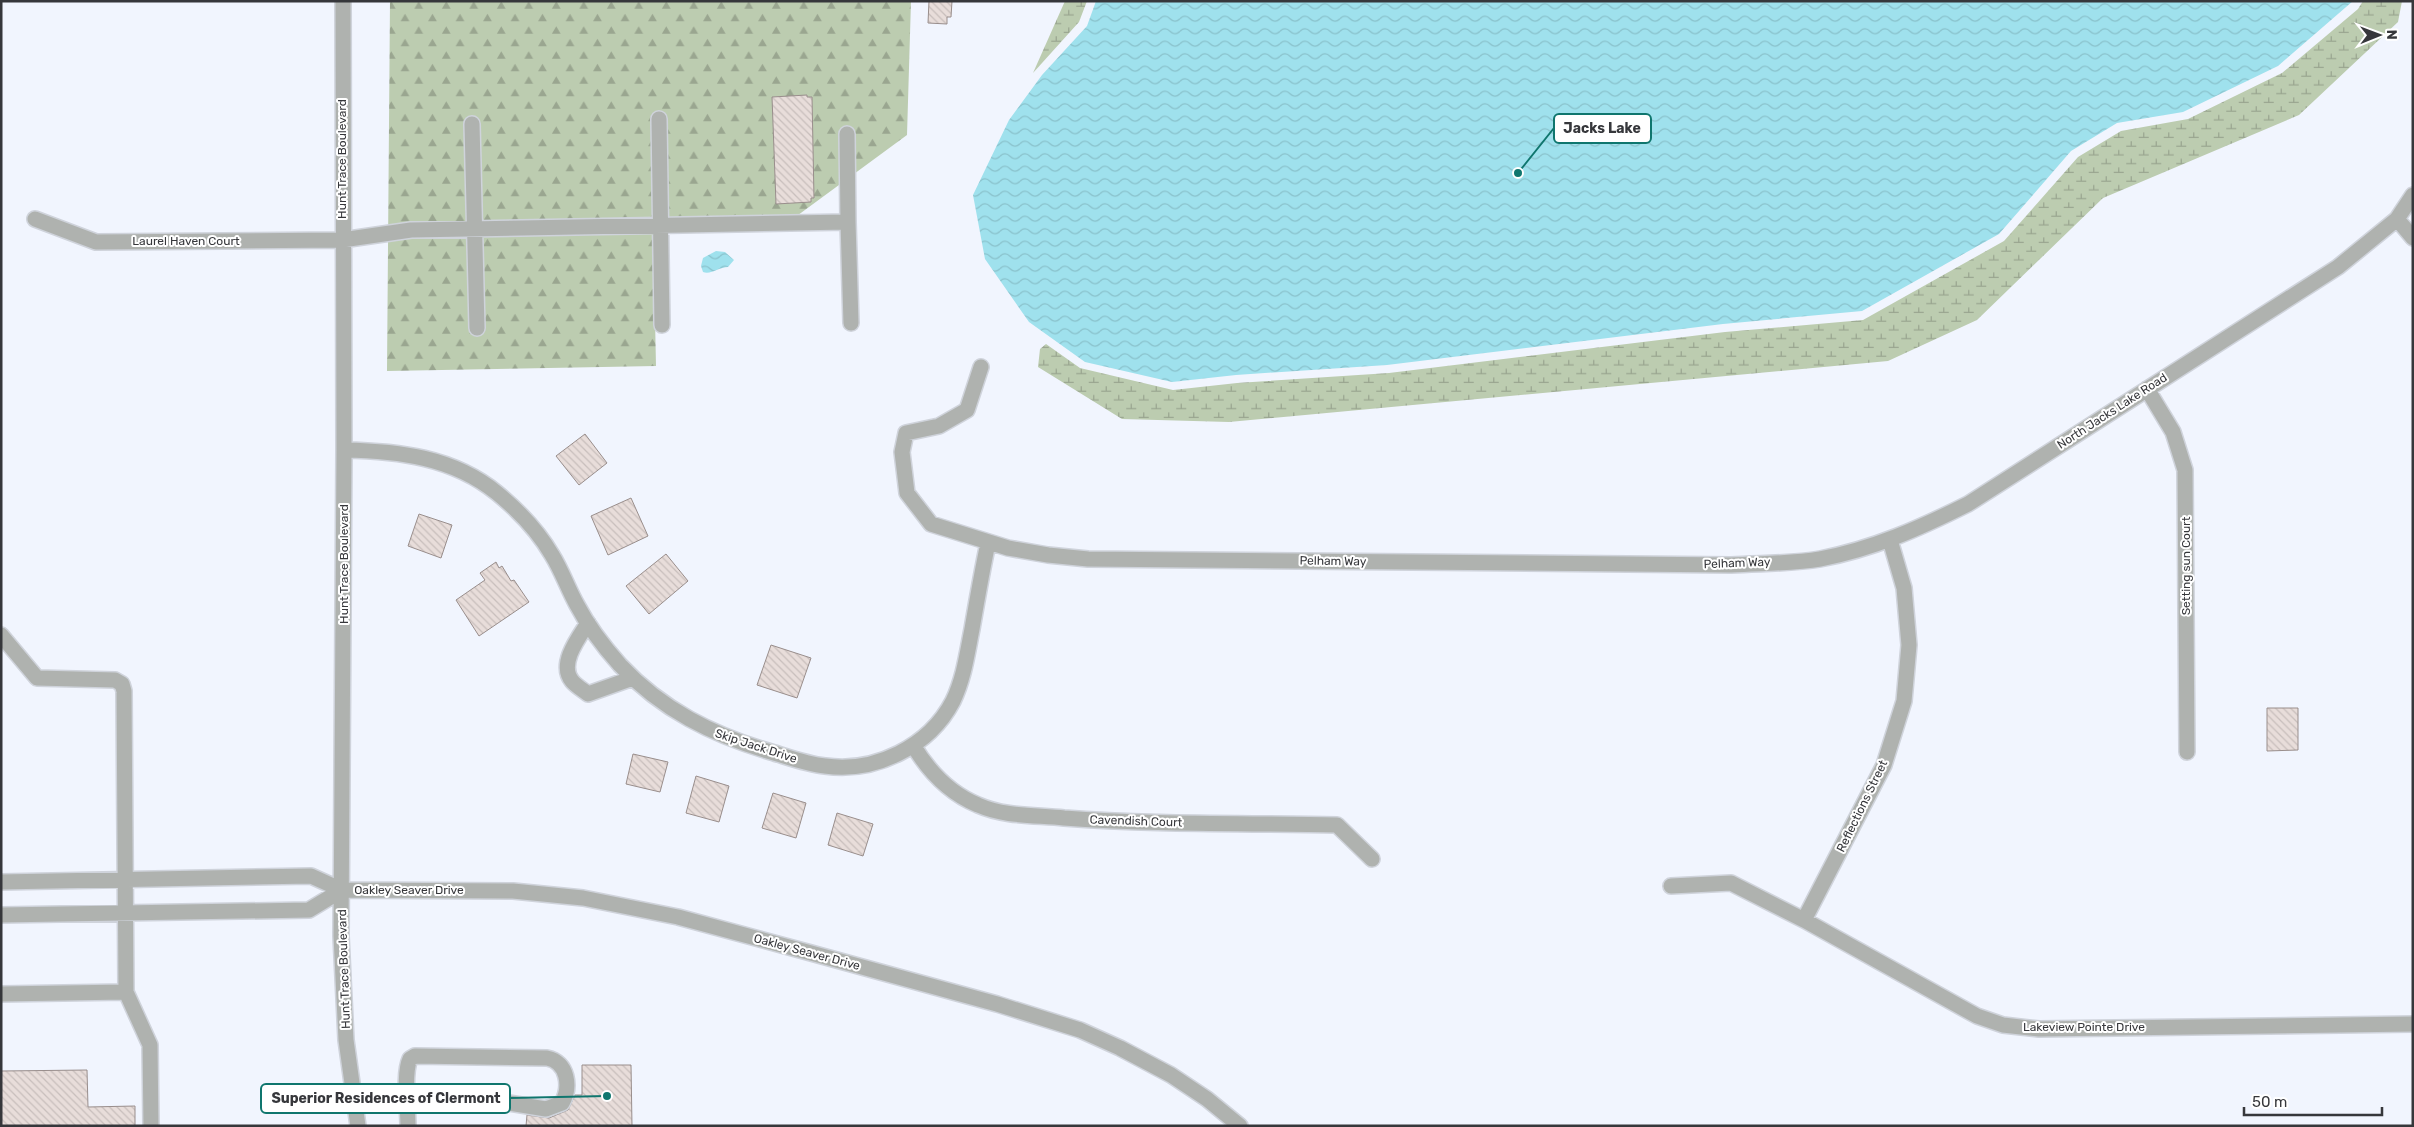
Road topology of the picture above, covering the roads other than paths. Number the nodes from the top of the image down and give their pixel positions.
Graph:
1 (343, 1) edge
2 (658, 119) dead end
3 (472, 124) dead end
4 (847, 134) dead end
5 (2413, 196) edge
6 (35, 219) dead end
7 (2397, 219) junction
8 (848, 222) junction
9 (660, 226) junction
10 (476, 229) junction
11 (2413, 238) edge
12 (342, 240) junction
13 (851, 323) dead end
14 (662, 325) dead end
15 (477, 328) dead end
16 (981, 367) dead end
17 (2146, 389) junction
18 (344, 450) junction
19 (1890, 540) junction
20 (988, 543) junction
21 (1778, 562) joint
22 (588, 623) junction
23 (1, 634) edge
24 (633, 678) junction
25 (913, 745) junction
26 (2186, 752) dead end
27 (1372, 859) dead end
28 (125, 879) junction
29 (1, 882) edge
30 (1672, 886) dead end
31 (342, 890) junction
32 (125, 913) junction
33 (1, 915) edge
34 (1804, 920) junction
35 (126, 992) junction
36 (1, 994) edge
37 (2413, 1024) edge
38 (408, 1102) junction
39 (151, 1126) edge
40 (358, 1126) edge
41 (408, 1126) edge
42 (1240, 1126) edge

1 - 12 street, Hunt Trace Boulevard
2 - 9 street
3 - 10 street
4 - 8 street
5 - 7 street, North Jacks Lake Road
6 - 12 street, Laurel Haven Court
7 - 11 street
7 - 17 street, North Jacks Lake Road
8 - 9 street, Laurel Haven Court
8 - 13 street
9 - 10 street, Laurel Haven Court
9 - 14 street
10 - 12 street, Laurel Haven Court
10 - 15 street
12 - 18 street, Hunt Trace Boulevard
16 - 20 street, Pelham Way
17 - 19 street, North Jacks Lake Road
17 - 26 street, Setting sun Court
18 - 22 street, Skip Jack Drive
18 - 31 street, Hunt Trace Boulevard
19 - 21 street, North Jacks Lake Road
19 - 34 street, Reflections Street
20 - 21 street, Pelham Way
20 - 25 street, Skip Jack Drive
22 - 24 street, Skip Jack Drive
22 - 24 street
23 - 28 street
24 - 25 street, Skip Jack Drive
25 - 27 street, Cavendish Court
28 - 29 street, Oakley Seaver Drive
28 - 31 street, Oakley Seaver Drive
28 - 32 street
30 - 34 street, Lakeview Pointe Drive
31 - 32 street, Oakley Seaver Drive
31 - 40 street, Hunt Trace Boulevard
31 - 42 street, Oakley Seaver Drive
32 - 33 street, Oakley Seaver Drive
32 - 35 street
34 - 37 street, Lakeview Pointe Drive
35 - 36 street
35 - 39 street
38 - 38 street
38 - 41 street

